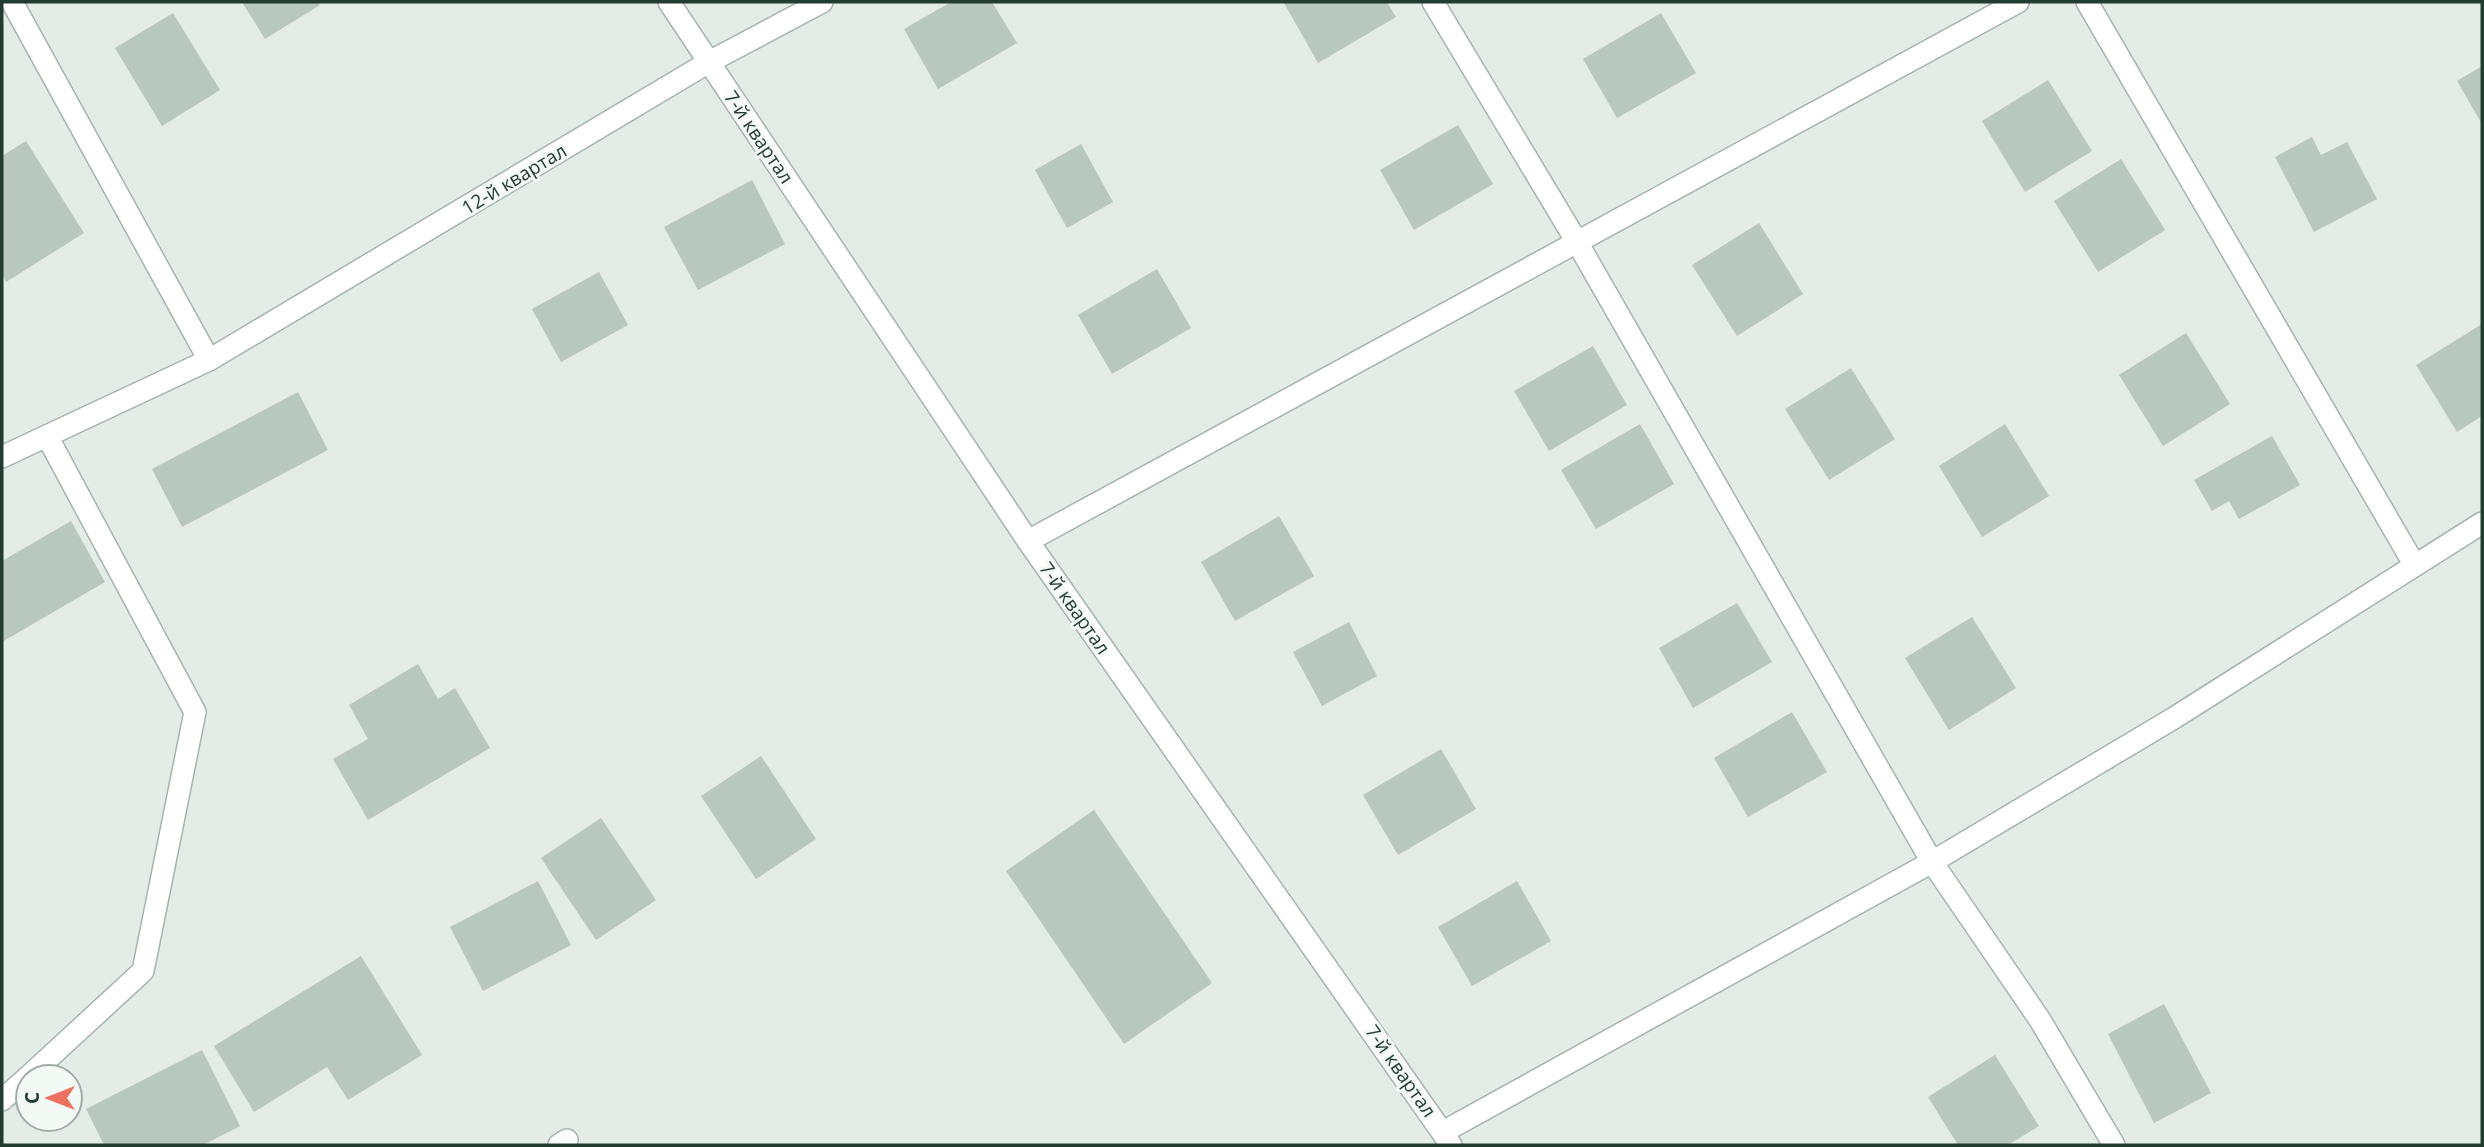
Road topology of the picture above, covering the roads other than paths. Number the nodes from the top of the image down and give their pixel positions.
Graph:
1 (12, 2) edge
2 (669, 2) edge
3 (822, 2) edge
4 (1433, 2) edge
5 (2018, 2) edge
6 (2087, 2) edge
7 (709, 62) junction
8 (1577, 242) junction
9 (209, 360) junction
10 (47, 436) junction
11 (2, 457) edge
12 (2482, 523) edge
13 (1028, 541) junction
14 (2414, 564) junction
15 (1931, 862) junction
16 (43, 1063) edge
17 (1447, 1138) edge
18 (2114, 1145) edge

1 - 9 street
2 - 7 street, 7-й квартал
3 - 7 street, 12-й квартал
4 - 8 street
5 - 8 street
6 - 14 street
7 - 9 street, 12-й квартал
7 - 13 street, 7-й квартал
8 - 13 street
8 - 15 street
9 - 10 street, 12-й квартал
10 - 11 street, 12-й квартал
10 - 16 street
12 - 14 street
13 - 17 street, 7-й квартал
14 - 15 street
15 - 17 street
15 - 18 street

